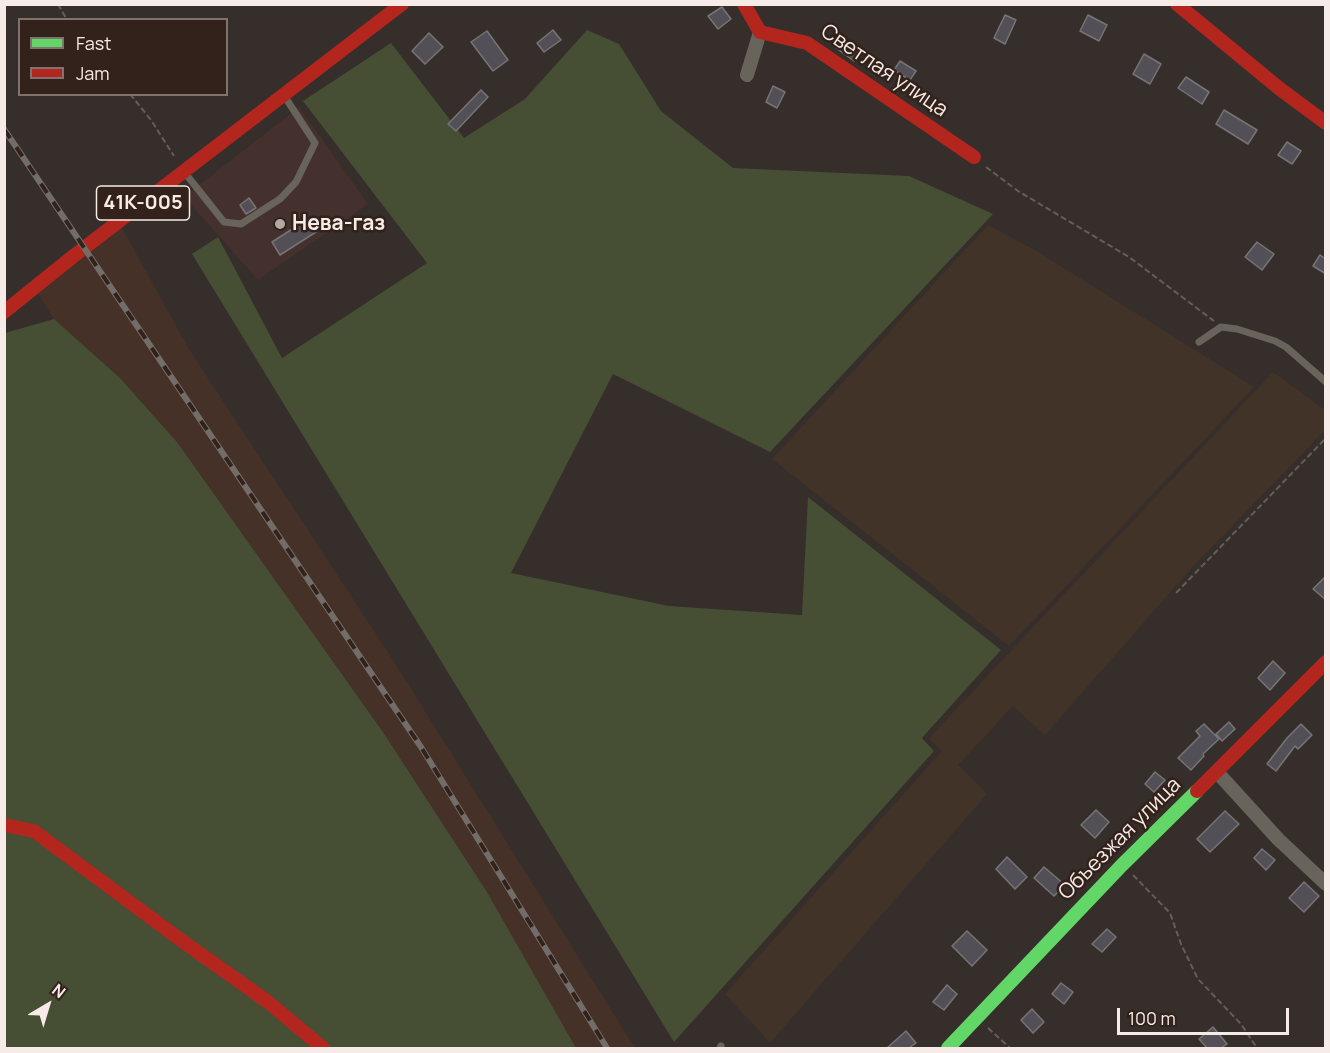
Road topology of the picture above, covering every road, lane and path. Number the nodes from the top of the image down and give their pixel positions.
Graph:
1 (58, 4) edge
2 (402, 4) edge
3 (744, 4) edge
4 (1176, 5) edge
5 (66, 18) edge
6 (760, 32) junction
7 (747, 75) dead end
8 (284, 95) junction
9 (132, 96) edge
10 (1326, 123) edge
11 (974, 157) joint
12 (184, 171) junction
13 (4, 312) edge
14 (1221, 327) junction
15 (1199, 342) dead end
16 (1326, 382) edge
17 (1326, 438) edge
18 (1176, 593) dead end
19 (1326, 662) edge
20 (1217, 772) junction
21 (4, 825) edge
22 (1122, 865) junction
23 (1326, 884) edge
24 (978, 1018) junction
25 (323, 1048) edge
26 (948, 1048) edge
27 (1010, 1048) edge
28 (1257, 1048) edge

1 - 5 path
2 - 8 street, 41К-005
3 - 6 street
4 - 10 street
6 - 7 street
6 - 11 street, Светлая улица
8 - 12 street, 41К-005
8 - 12 lane
9 - 12 path
11 - 14 path
12 - 13 street, 41К-005
14 - 15 lane
14 - 16 lane
17 - 18 path
19 - 20 street, Объезжая улица
20 - 22 street, Объезжая улица
20 - 23 street
21 - 25 street
22 - 24 street, Объезжая улица
22 - 28 path
24 - 26 street, Объезжая улица
24 - 27 path

